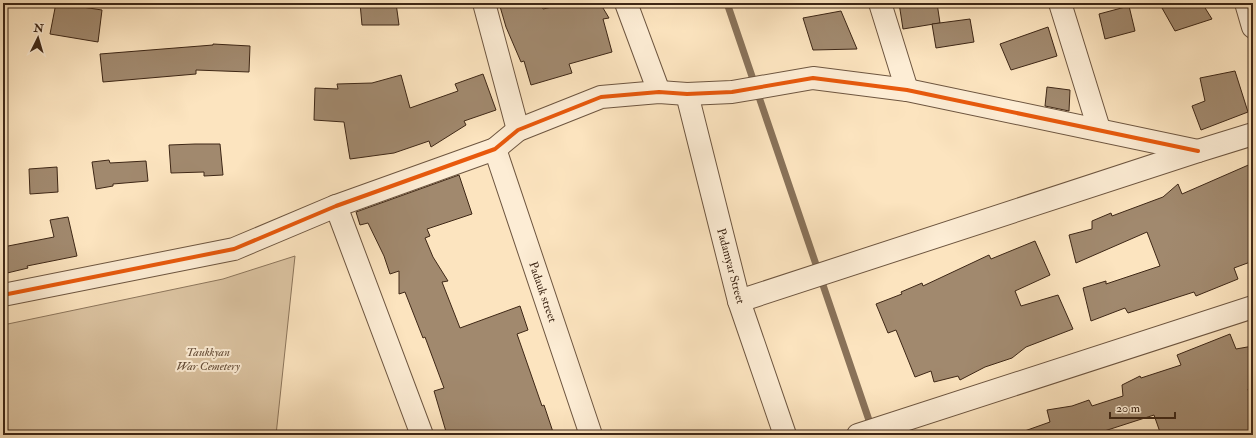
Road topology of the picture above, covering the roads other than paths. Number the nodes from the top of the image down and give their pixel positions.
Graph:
1 (484, 3) edge
2 (626, 3) edge
3 (880, 3) edge
4 (1060, 3) edge
5 (1246, 3) edge
6 (1253, 27) edge
7 (907, 90) junction
8 (659, 92) junction
9 (687, 94) junction
10 (1099, 129) junction
11 (518, 130) junction
12 (1253, 134) edge
13 (495, 148) junction
14 (1198, 151) junction
15 (336, 206) junction
16 (3, 295) edge
17 (740, 301) junction
18 (1253, 307) edge
19 (422, 435) edge
20 (591, 435) edge
21 (786, 435) edge
22 (858, 435) edge

1 - 11 street
2 - 8 street
3 - 7 street
4 - 10 street
5 - 6 street
7 - 9 street
7 - 10 street
8 - 9 street
8 - 11 street
9 - 17 street, Padamyar Street
10 - 14 street
11 - 13 street
12 - 14 street
13 - 15 street
13 - 20 street, Padauk street
14 - 17 street
15 - 16 street
15 - 19 street
17 - 21 street, Padamyar Street
18 - 22 street

